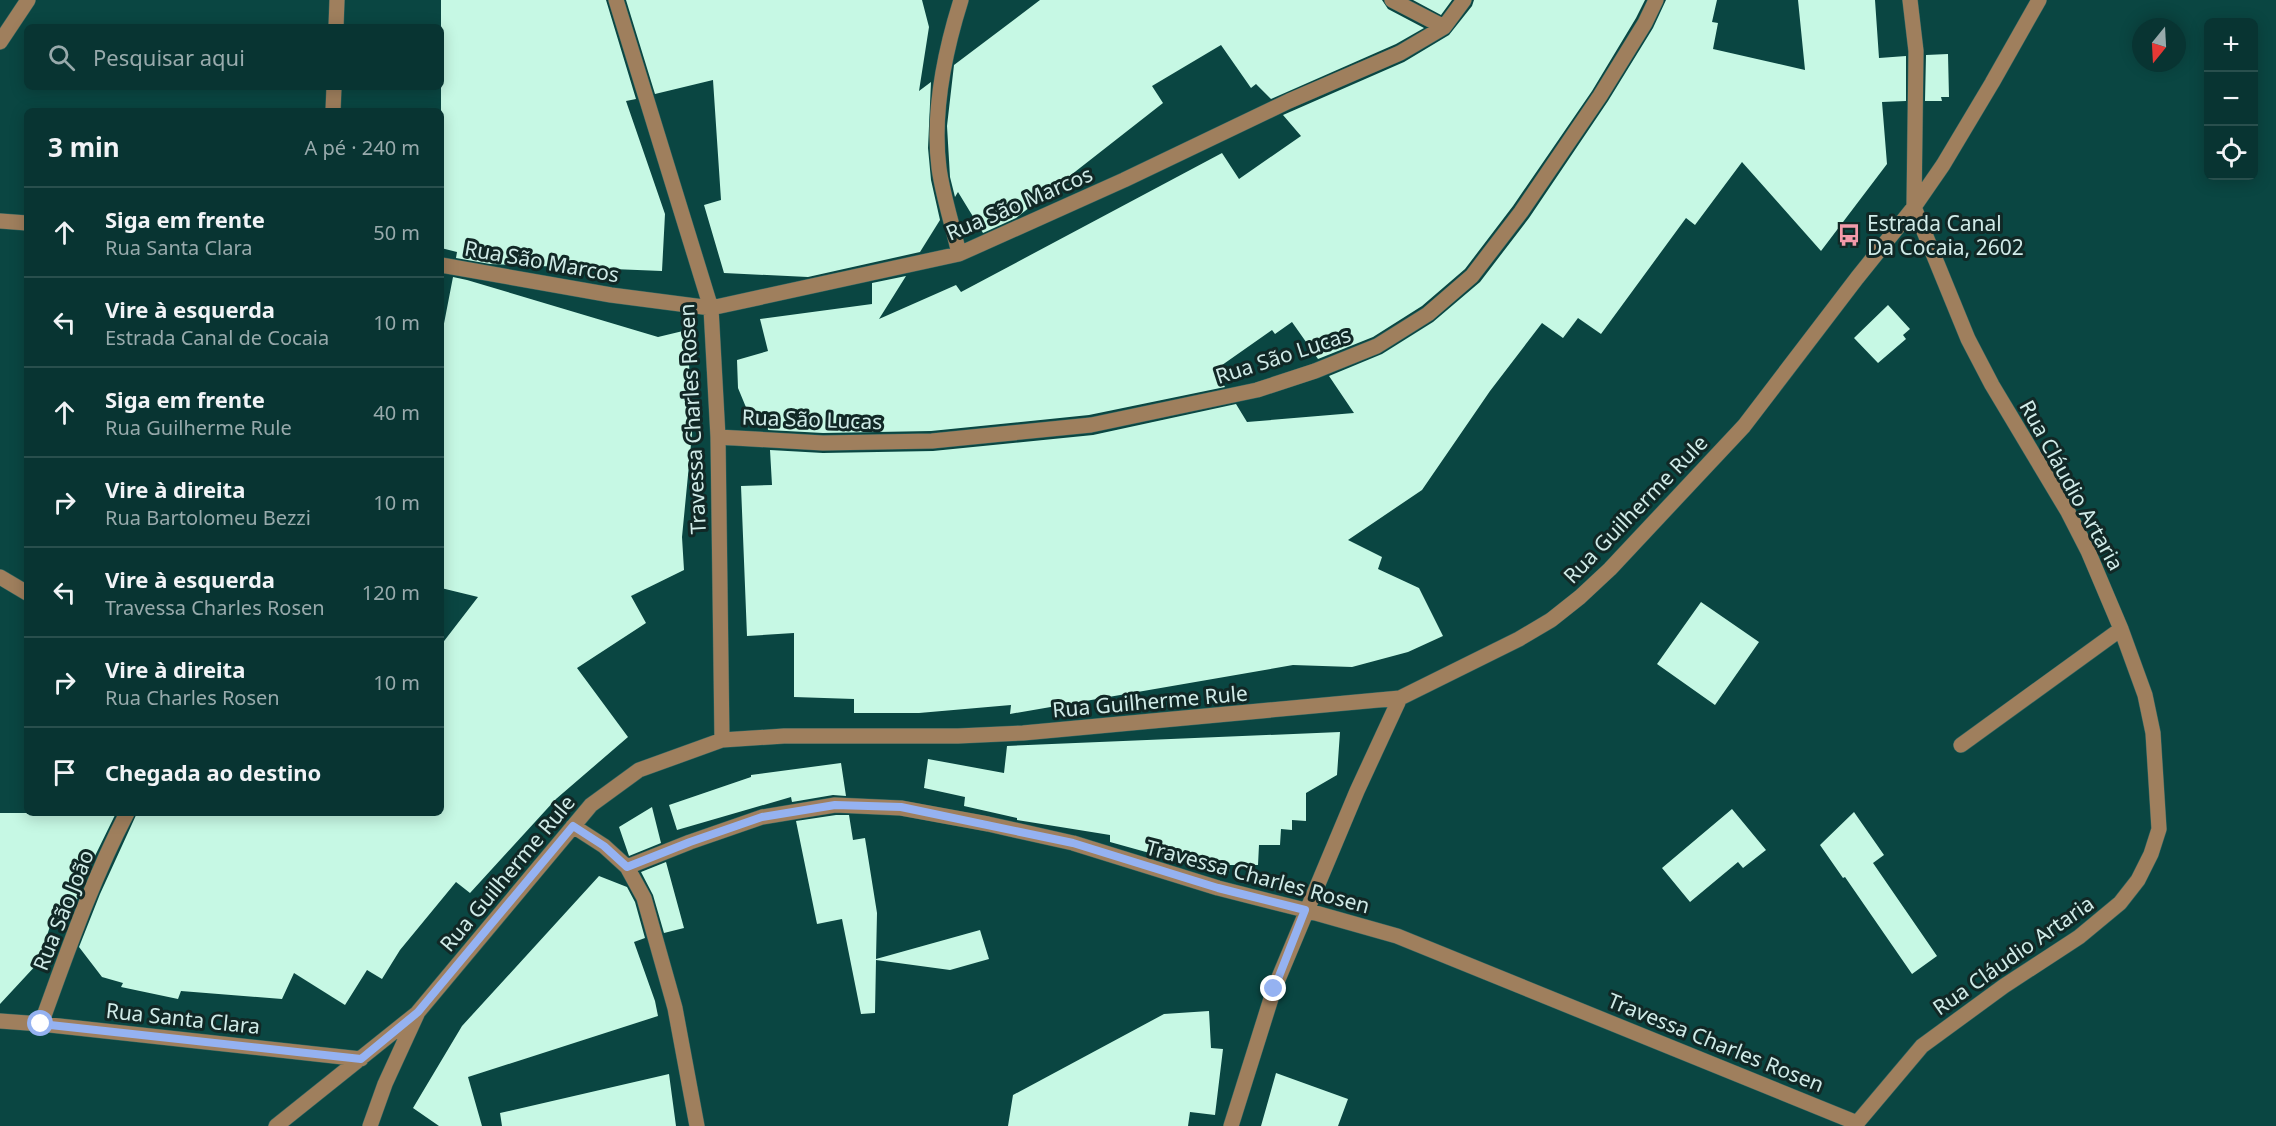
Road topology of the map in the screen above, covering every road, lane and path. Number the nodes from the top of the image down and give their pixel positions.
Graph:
1 (28, 0) edge
2 (336, 0) edge
3 (616, 0) edge
4 (961, 0) edge
5 (1392, 0) edge
6 (1464, 0) edge
7 (1656, 0) edge
8 (1910, 0) edge
9 (2039, 0) edge
10 (336, 24) edge
11 (1444, 27) junction
12 (0, 42) edge
13 (334, 90) edge
14 (333, 108) edge
15 (1914, 207) junction
16 (0, 221) edge
17 (24, 223) edge
18 (959, 254) junction
19 (444, 266) edge
20 (711, 308) junction
21 (718, 437) junction
22 (0, 577) edge
23 (24, 591) edge
24 (2121, 629) junction
25 (1400, 698) junction
26 (722, 740) junction
27 (1961, 745) dead end
28 (125, 816) edge
29 (573, 826) junction
30 (627, 867) junction
31 (1305, 910) junction
32 (418, 1012) junction
33 (0, 1021) edge
34 (41, 1024) junction
35 (361, 1059) junction
36 (1857, 1124) edge
37 (276, 1126) edge
38 (370, 1126) edge
39 (698, 1126) edge
40 (1231, 1126) edge

1 - 12 street
2 - 10 street
3 - 20 street, Travessa Charles Rosen
4 - 18 street
5 - 11 street
6 - 11 street, Rua São Marcos
7 - 21 street, Rua São Lucas
8 - 15 street
9 - 15 street, Rua Guilherme Rule
11 - 18 street, Rua São Marcos
13 - 14 street
15 - 24 street, Rua Cláudio Artaria
15 - 25 street, Rua Guilherme Rule
16 - 17 street
18 - 20 street, Rua São Marcos
19 - 20 street, Rua São Marcos
20 - 21 street, Travessa Charles Rosen
21 - 26 street, Travessa Charles Rosen
22 - 23 street
24 - 27 street
24 - 36 street, Rua Cláudio Artaria
25 - 26 street, Rua Guilherme Rule
25 - 31 street
26 - 29 street, Rua Guilherme Rule
28 - 34 street, Rua São João
29 - 30 street
29 - 32 street, Rua Guilherme Rule
30 - 31 street, Travessa Charles Rosen
30 - 39 street
31 - 36 street, Travessa Charles Rosen
31 - 40 street
32 - 35 street
32 - 38 street, Rua Guilherme Rule
33 - 34 street, Rua Santa Clara
34 - 35 street, Rua Santa Clara
35 - 37 street

